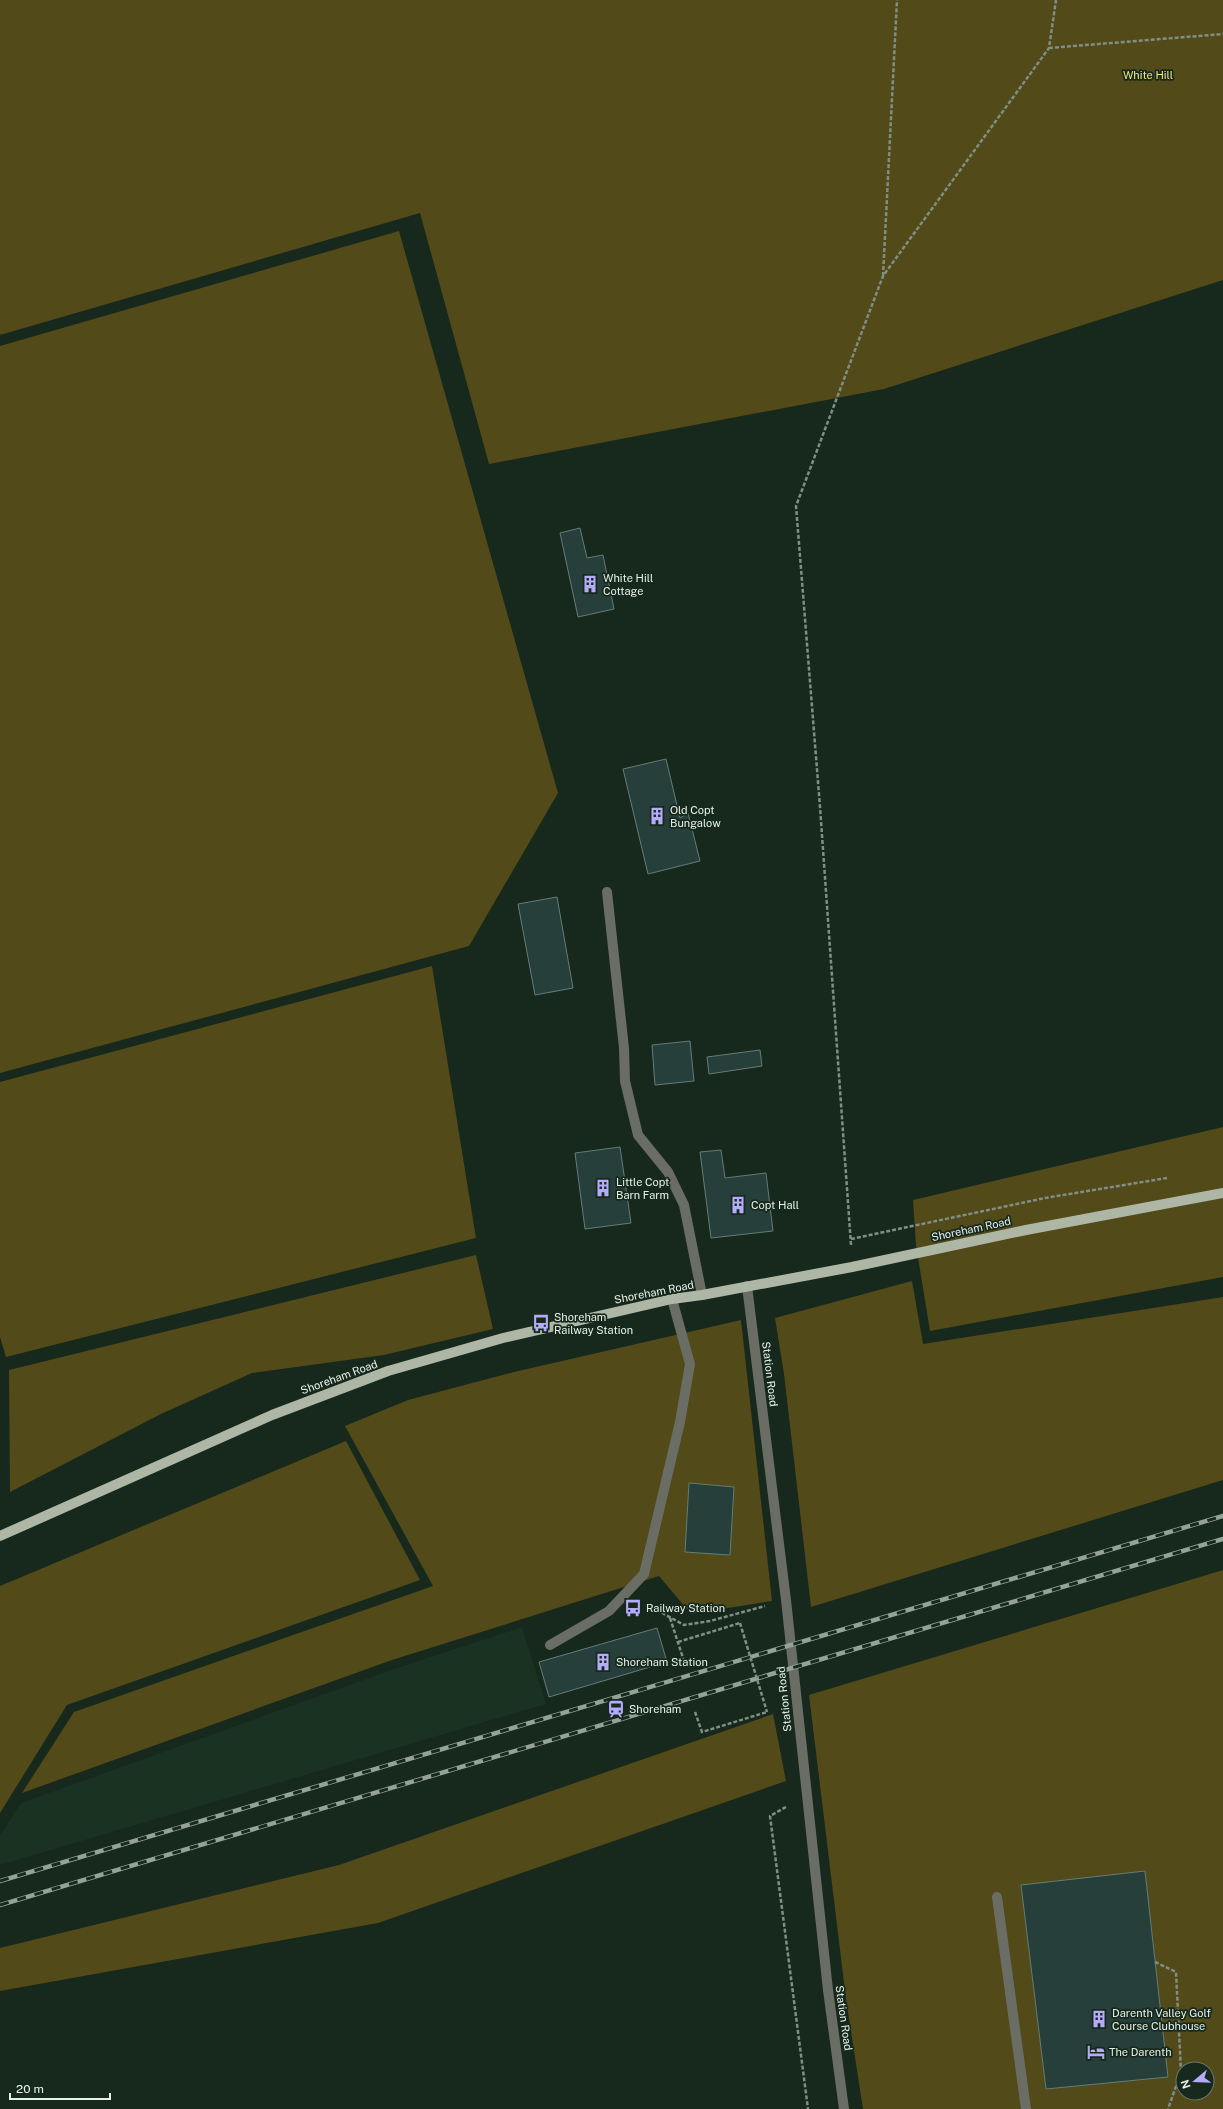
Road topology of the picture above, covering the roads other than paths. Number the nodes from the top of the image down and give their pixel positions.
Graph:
1 (607, 892) dead end
2 (1223, 1193) edge
3 (747, 1286) junction
4 (702, 1295) junction
5 (672, 1299) junction
6 (0, 1536) edge
7 (550, 1645) dead end
8 (997, 1897) dead end
9 (844, 2109) edge
10 (1026, 2109) edge

1 - 4 street
2 - 3 main road, Shoreham Road
3 - 4 main road, Shoreham Road
3 - 9 street, Station Road
4 - 5 main road, Shoreham Road
5 - 6 main road, Shoreham Road
5 - 7 street
8 - 10 street

